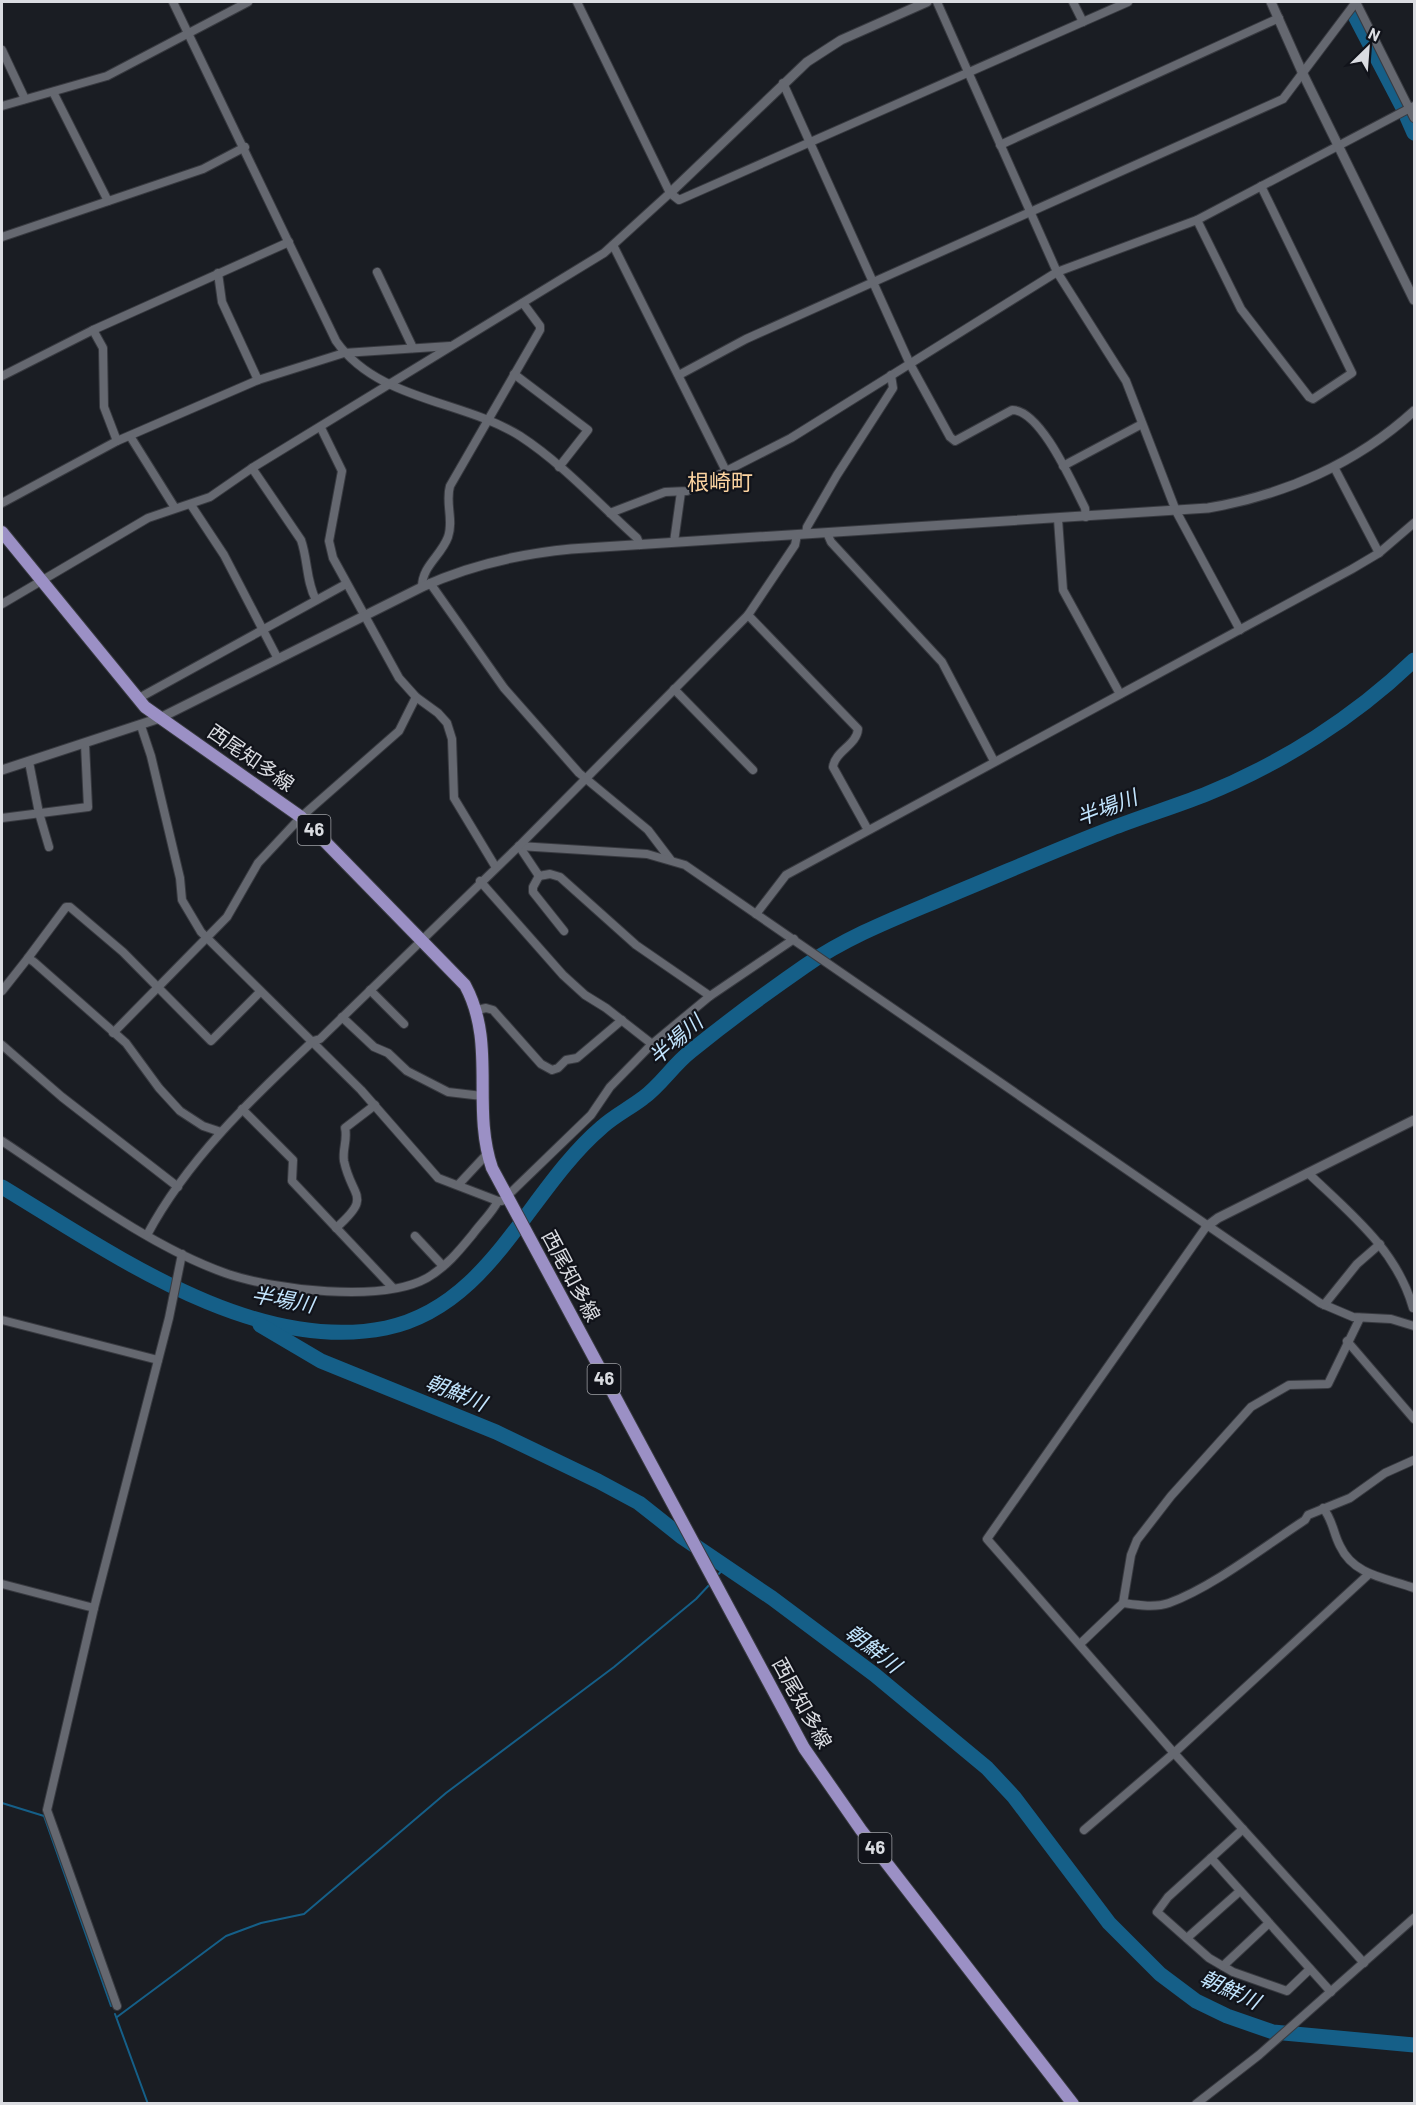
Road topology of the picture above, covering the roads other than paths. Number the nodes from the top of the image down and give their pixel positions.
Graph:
1 (173, 2) edge
2 (248, 2) edge
3 (577, 2) edge
4 (927, 2) edge
5 (937, 2) edge
6 (1073, 2) edge
7 (1128, 2) edge
8 (1272, 2) edge
9 (1356, 2) edge
10 (1279, 18) junction
11 (1083, 22) junction
12 (189, 33) junction
13 (2, 50) edge
14 (968, 73) junction
15 (1303, 74) junction
16 (783, 83) junction
17 (53, 92) junction
18 (26, 99) junction
19 (2, 106) edge
20 (1412, 107) edge
21 (1414, 118) edge
22 (810, 143) junction
23 (1000, 145) junction
24 (1338, 146) junction
25 (245, 147) junction
26 (1261, 186) junction
27 (670, 192) junction
28 (108, 201) junction
29 (1030, 213) junction
30 (1197, 220) junction
31 (2, 237) edge
32 (289, 242) junction
33 (613, 245) junction
34 (377, 272) dead end
35 (1057, 272) junction
36 (218, 273) junction
37 (872, 284) junction
38 (1414, 300) edge
39 (523, 303) junction
40 (93, 330) junction
41 (452, 346) junction
42 (413, 348) junction
43 (345, 353) junction
44 (910, 364) junction
45 (514, 374) junction
46 (679, 375) junction
47 (891, 375) junction
48 (2, 376) edge
49 (258, 380) junction
50 (389, 384) junction
51 (1414, 411) edge
52 (487, 421) junction
53 (1142, 424) junction
54 (321, 428) junction
55 (130, 436) junction
56 (117, 441) junction
57 (1063, 466) junction
58 (559, 467) junction
59 (1334, 467) junction
60 (252, 468) junction
61 (726, 471) junction
62 (681, 492) junction
63 (2, 503) edge
64 (191, 505) junction
65 (175, 508) junction
66 (1176, 512) junction
67 (610, 513) junction
68 (1086, 517) junction
69 (1058, 519) junction
70 (1414, 523) edge
71 (2, 532) edge
72 (827, 533) junction
73 (802, 534) junction
74 (674, 542) junction
75 (640, 544) junction
76 (1379, 553) junction
77 (42, 580) junction
78 (346, 584) junction
79 (426, 585) junction
80 (316, 600) junction
81 (2, 604) edge
82 (748, 615) junction
83 (365, 616) junction
84 (262, 629) junction
85 (1240, 630) junction
86 (278, 659) junction
87 (674, 689) junction
88 (1120, 694) junction
89 (139, 698) junction
90 (416, 698) junction
91 (160, 718) junction
92 (141, 726) junction
93 (85, 744) junction
94 (994, 761) junction
95 (29, 762) junction
96 (2, 770) edge
97 (753, 770) dead end
98 (585, 777) junction
99 (39, 813) junction
100 (301, 817) junction
101 (2, 818) edge
102 (868, 830) junction
103 (519, 846) junction
104 (49, 847) dead end
105 (670, 859) junction
106 (495, 866) junction
107 (539, 876) junction
108 (480, 881) junction
109 (756, 914) junction
110 (564, 931) dead end
111 (206, 938) junction
112 (421, 940) junction
113 (797, 941) junction
114 (28, 958) junction
115 (3, 986) edge
116 (159, 987) junction
117 (370, 990) junction
118 (260, 992) junction
119 (710, 996) junction
120 (477, 1010) junction
121 (342, 1017) junction
122 (622, 1020) junction
123 (404, 1024) dead end
124 (113, 1033) junction
125 (313, 1041) junction
126 (652, 1044) junction
127 (2, 1045) edge
128 (482, 1096) junction
129 (375, 1105) junction
130 (242, 1109) junction
131 (1414, 1120) edge
132 (221, 1132) junction
133 (2, 1142) edge
134 (487, 1154) junction
135 (1308, 1173) junction
136 (459, 1184) junction
137 (178, 1187) junction
138 (502, 1199) junction
139 (336, 1227) junction
140 (1206, 1227) junction
141 (147, 1235) junction
142 (415, 1236) dead end
143 (1380, 1244) junction
144 (182, 1256) junction
145 (443, 1266) junction
146 (393, 1288) junction
147 (1324, 1305) junction
148 (1414, 1308) edge
149 (1360, 1318) junction
150 (2, 1320) edge
151 (1412, 1324) edge
152 (1347, 1341) junction
153 (158, 1360) junction
154 (1414, 1419) edge
155 (1414, 1460) edge
156 (1323, 1508) junction
157 (1369, 1574) junction
158 (2, 1584) edge
159 (1414, 1588) edge
160 (1123, 1603) junction
161 (94, 1608) junction
162 (1080, 1644) junction
163 (1174, 1753) junction
164 (1243, 1829) junction
165 (1084, 1830) dead end
166 (1211, 1858) junction
167 (1240, 1891) junction
168 (1414, 1918) edge
169 (1269, 1923) junction
170 (1187, 1938) junction
171 (1364, 1963) junction
172 (1223, 1966) junction
173 (1310, 1969) junction
174 (1331, 1992) junction
175 (117, 2006) dead end
176 (1073, 2103) edge
177 (1196, 2103) edge

1 - 12 street
2 - 12 street
3 - 27 street
4 - 16 street
5 - 14 street
6 - 11 street
7 - 11 street
8 - 10 street
9 - 15 street
9 - 20 street
10 - 15 street
10 - 23 street
11 - 14 street
12 - 17 street
12 - 25 street
13 - 18 street
14 - 22 street
14 - 23 street
15 - 24 street
15 - 29 street
16 - 22 street
16 - 27 street
17 - 18 street
17 - 28 street
18 - 19 street
20 - 21 street
20 - 24 street
22 - 27 street
22 - 37 street
23 - 29 street
24 - 26 street
24 - 38 street
25 - 28 street
25 - 32 street
26 - 30 street
26 - 30 street
27 - 33 street
28 - 31 street
29 - 35 street
29 - 37 street
30 - 35 street
32 - 36 street
32 - 43 street
33 - 39 street
33 - 46 street
34 - 42 street
35 - 44 street
35 - 53 street
36 - 40 street
36 - 49 street
37 - 44 street
37 - 46 street
39 - 41 street
39 - 45 street
40 - 48 street
40 - 56 street
41 - 42 street
41 - 50 street
42 - 43 street
43 - 49 street
43 - 50 street
44 - 47 street
44 - 57 street
45 - 52 street
45 - 58 street
46 - 61 street
47 - 61 street
47 - 73 street
49 - 55 street
50 - 52 street
50 - 54 street
51 - 59 street
52 - 58 street
52 - 79 street
53 - 57 street
53 - 66 street
54 - 60 street
54 - 78 street
55 - 56 street
55 - 65 street
56 - 63 street
57 - 68 street
58 - 67 street
59 - 66 street
59 - 76 street
60 - 64 street
60 - 80 street
61 - 62 street
62 - 67 street
62 - 74 street
64 - 65 street
64 - 84 street
65 - 77 street
66 - 68 street
66 - 85 street
67 - 75 street
68 - 69 street
69 - 72 street
69 - 88 street
70 - 76 street
71 - 77 main road, 西尾知多線 / 46
72 - 73 street
72 - 94 street
73 - 74 street
73 - 82 street
74 - 75 street
75 - 79 street
76 - 85 street
77 - 81 street
77 - 89 main road, 西尾知多線 / 46
78 - 80 street
78 - 83 street
79 - 83 street
79 - 98 street
80 - 84 street
82 - 87 street
82 - 102 street
83 - 86 street
83 - 90 street
84 - 86 street
84 - 89 street
85 - 88 street
86 - 91 street
87 - 97 street
87 - 98 street
88 - 94 street
89 - 91 main road, 西尾知多線 / 46
90 - 100 street
90 - 106 street
91 - 92 street
91 - 100 main road, 西尾知多線 / 46
92 - 93 street
92 - 111 street
93 - 95 street
93 - 99 street
94 - 102 street
95 - 96 street
95 - 99 street
98 - 103 street
98 - 105 street
99 - 101 street
99 - 104 street
100 - 111 street
100 - 112 main road, 西尾知多線 / 46
102 - 109 street
103 - 105 street
103 - 106 street
103 - 107 street
105 - 109 street
106 - 108 street
107 - 110 street
107 - 119 street
108 - 112 street
108 - 122 street
109 - 113 street
111 - 116 street
111 - 118 street
112 - 117 street
112 - 120 main road, 西尾知多線 / 46
113 - 119 street
113 - 140 street
114 - 115 street
114 - 116 street
114 - 124 street
116 - 118 street
116 - 124 street
117 - 121 street
117 - 123 street
118 - 125 street
119 - 126 street
120 - 122 street
120 - 128 main road, 西尾知多線 / 46
121 - 125 street
121 - 128 street
122 - 126 street
124 - 132 street
125 - 129 street
125 - 130 street
126 - 138 street
127 - 137 street
128 - 134 main road, 西尾知多線 / 46
129 - 136 street
129 - 139 street
130 - 132 street
130 - 139 street
131 - 135 street
132 - 137 street
133 - 141 street
134 - 136 street
134 - 138 main road, 西尾知多線 / 46
135 - 140 street
135 - 143 street
136 - 138 street
137 - 141 street
138 - 145 street
138 - 176 main road, 西尾知多線 / 46
139 - 146 street
140 - 147 street
140 - 162 street
141 - 144 street
142 - 145 street
143 - 147 street
143 - 148 street
144 - 146 street
144 - 153 street
145 - 146 street
147 - 149 street
148 - 151 street
149 - 151 street
149 - 152 street
150 - 153 street
152 - 154 street
152 - 160 street
153 - 161 street
155 - 156 street
156 - 157 street
156 - 160 street
157 - 159 street
157 - 163 street
158 - 161 street
160 - 162 street
161 - 175 street
162 - 163 street
163 - 164 street
163 - 165 street
164 - 166 street
164 - 171 street
166 - 167 street
166 - 170 street
167 - 169 street
167 - 170 street
168 - 171 street
169 - 172 street
169 - 173 street
170 - 172 street
171 - 174 street
172 - 173 street
173 - 174 street
174 - 177 street

